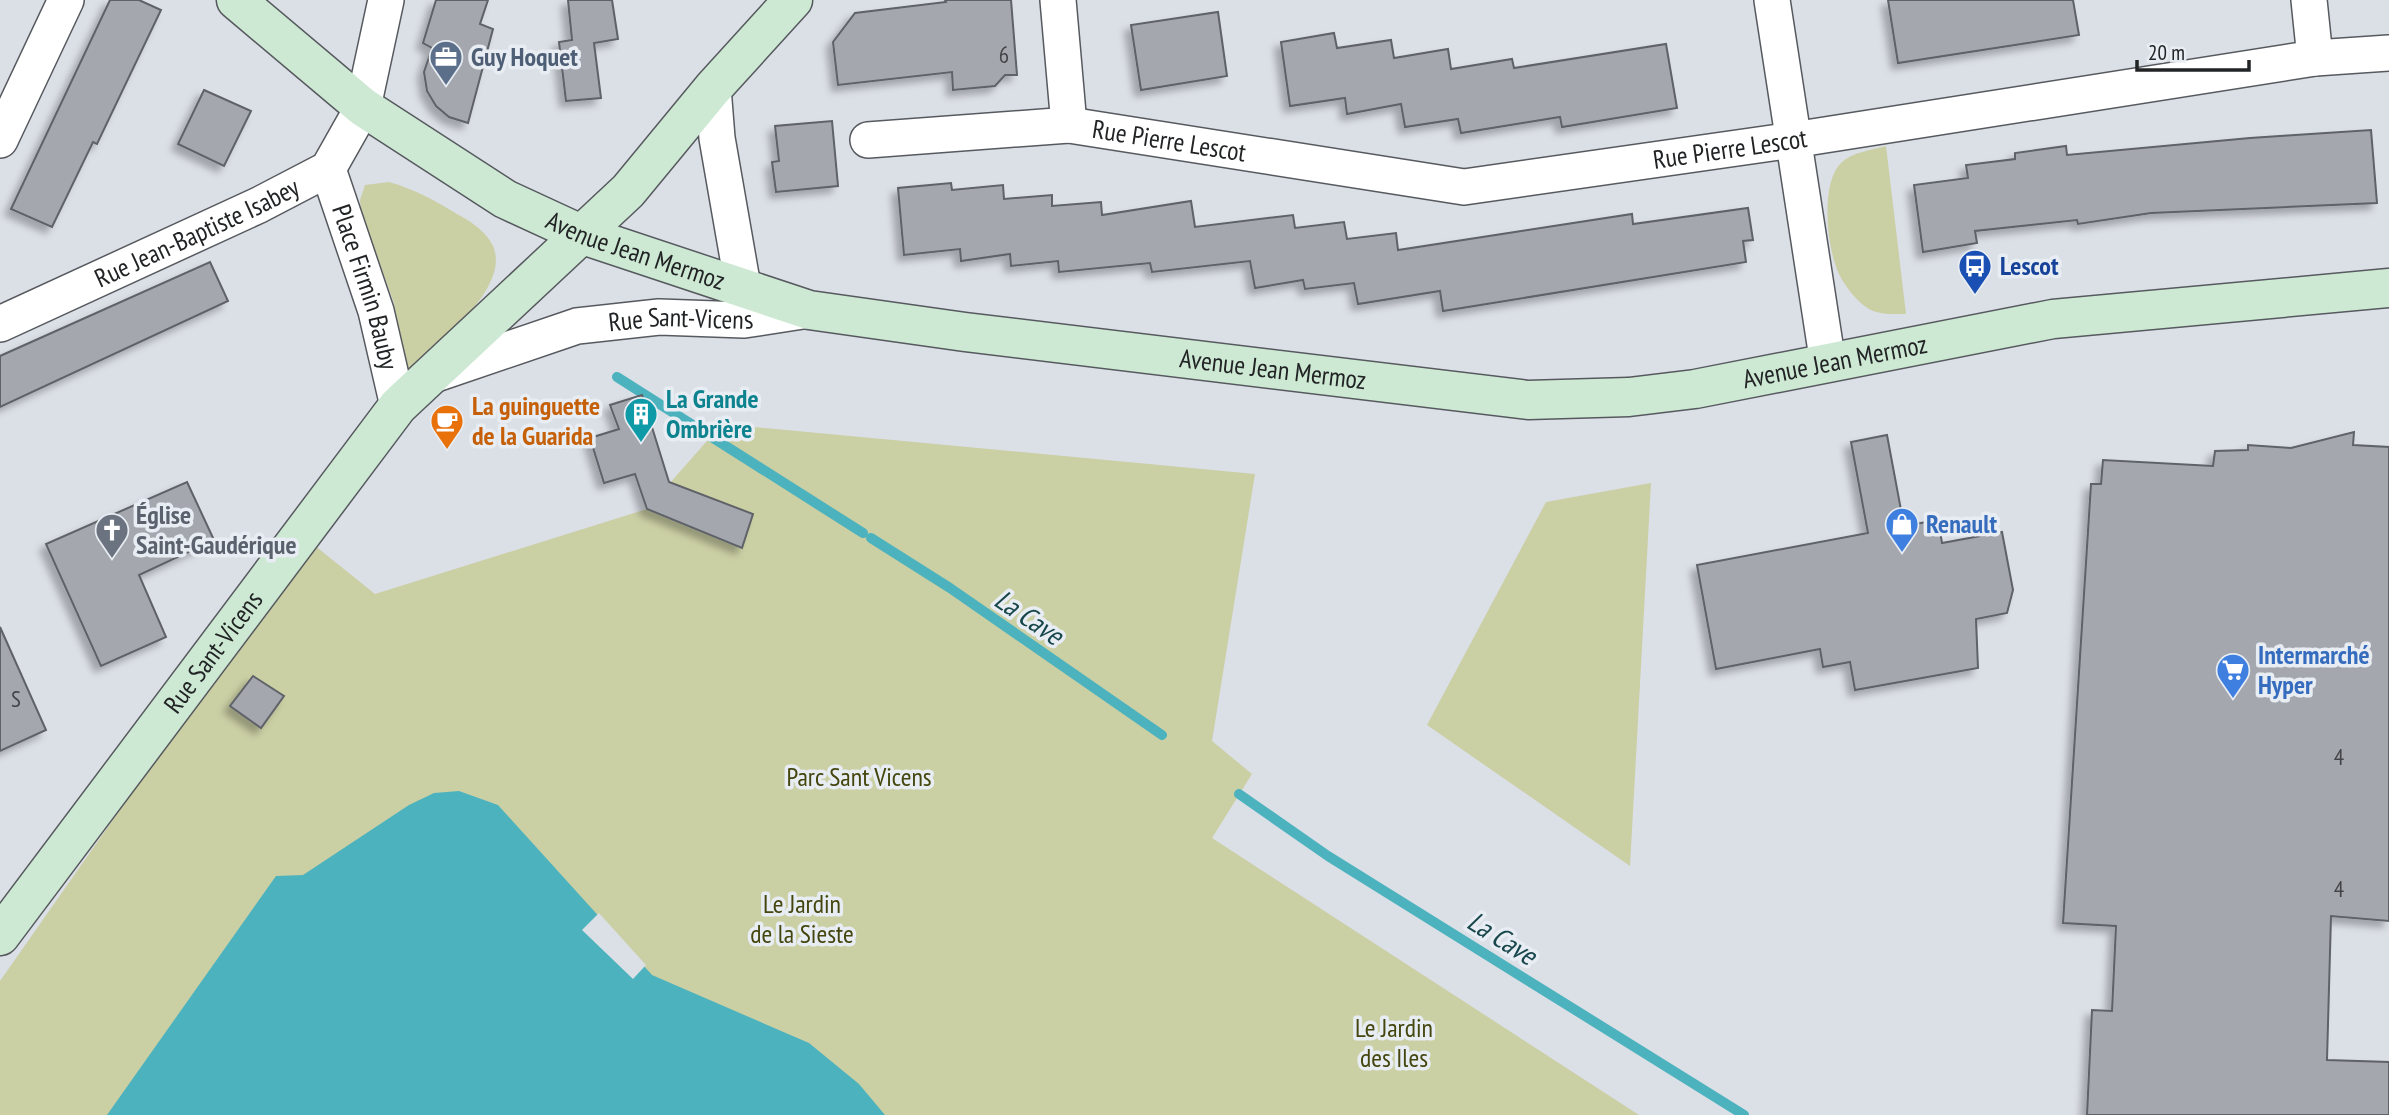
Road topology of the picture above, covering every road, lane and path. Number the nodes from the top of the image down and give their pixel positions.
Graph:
1 (66, 0) edge
2 (236, 0) edge
3 (386, 0) edge
4 (793, 0) edge
5 (1058, 0) edge
6 (1772, 0) edge
7 (2309, 0) edge
8 (2389, 53) edge
9 (2315, 58) junction
10 (713, 88) junction
11 (363, 107) junction
12 (1069, 125) junction
13 (869, 140) dead end
14 (1793, 140) junction
15 (0, 141) edge
16 (328, 169) junction
17 (583, 235) junction
18 (743, 286) junction
19 (2389, 288) edge
20 (809, 310) junction
21 (0, 324) edge
22 (1828, 364) junction
23 (433, 375) junction
24 (398, 406) junction
25 (0, 936) edge

1 - 15 street
2 - 11 street, Avenue Jean Mermoz
3 - 11 street, Rue Jean-Baptiste Isabey
4 - 10 street, Rue Sant-Vicens
5 - 12 street, Rue Pierre Lescot
6 - 14 street
7 - 9 street
8 - 9 street, Rue Pierre Lescot
9 - 14 street, Rue Pierre Lescot
10 - 17 street, Rue Sant-Vicens
10 - 18 street
11 - 16 street, Rue Jean-Baptiste Isabey
11 - 17 street, Avenue Jean Mermoz
12 - 13 street, Rue Pierre Lescot
12 - 14 street, Rue Pierre Lescot
14 - 22 street
16 - 21 street, Rue Jean-Baptiste Isabey
16 - 24 street, Place Firmin Bauby
17 - 18 street, Avenue Jean Mermoz
17 - 23 street, Rue Sant-Vicens
18 - 20 street, Avenue Jean Mermoz
19 - 22 street, Avenue Jean Mermoz
20 - 22 street, Avenue Jean Mermoz
20 - 23 street, Rue Sant-Vicens
23 - 24 street, Rue Sant-Vicens
24 - 25 street, Rue Sant-Vicens

